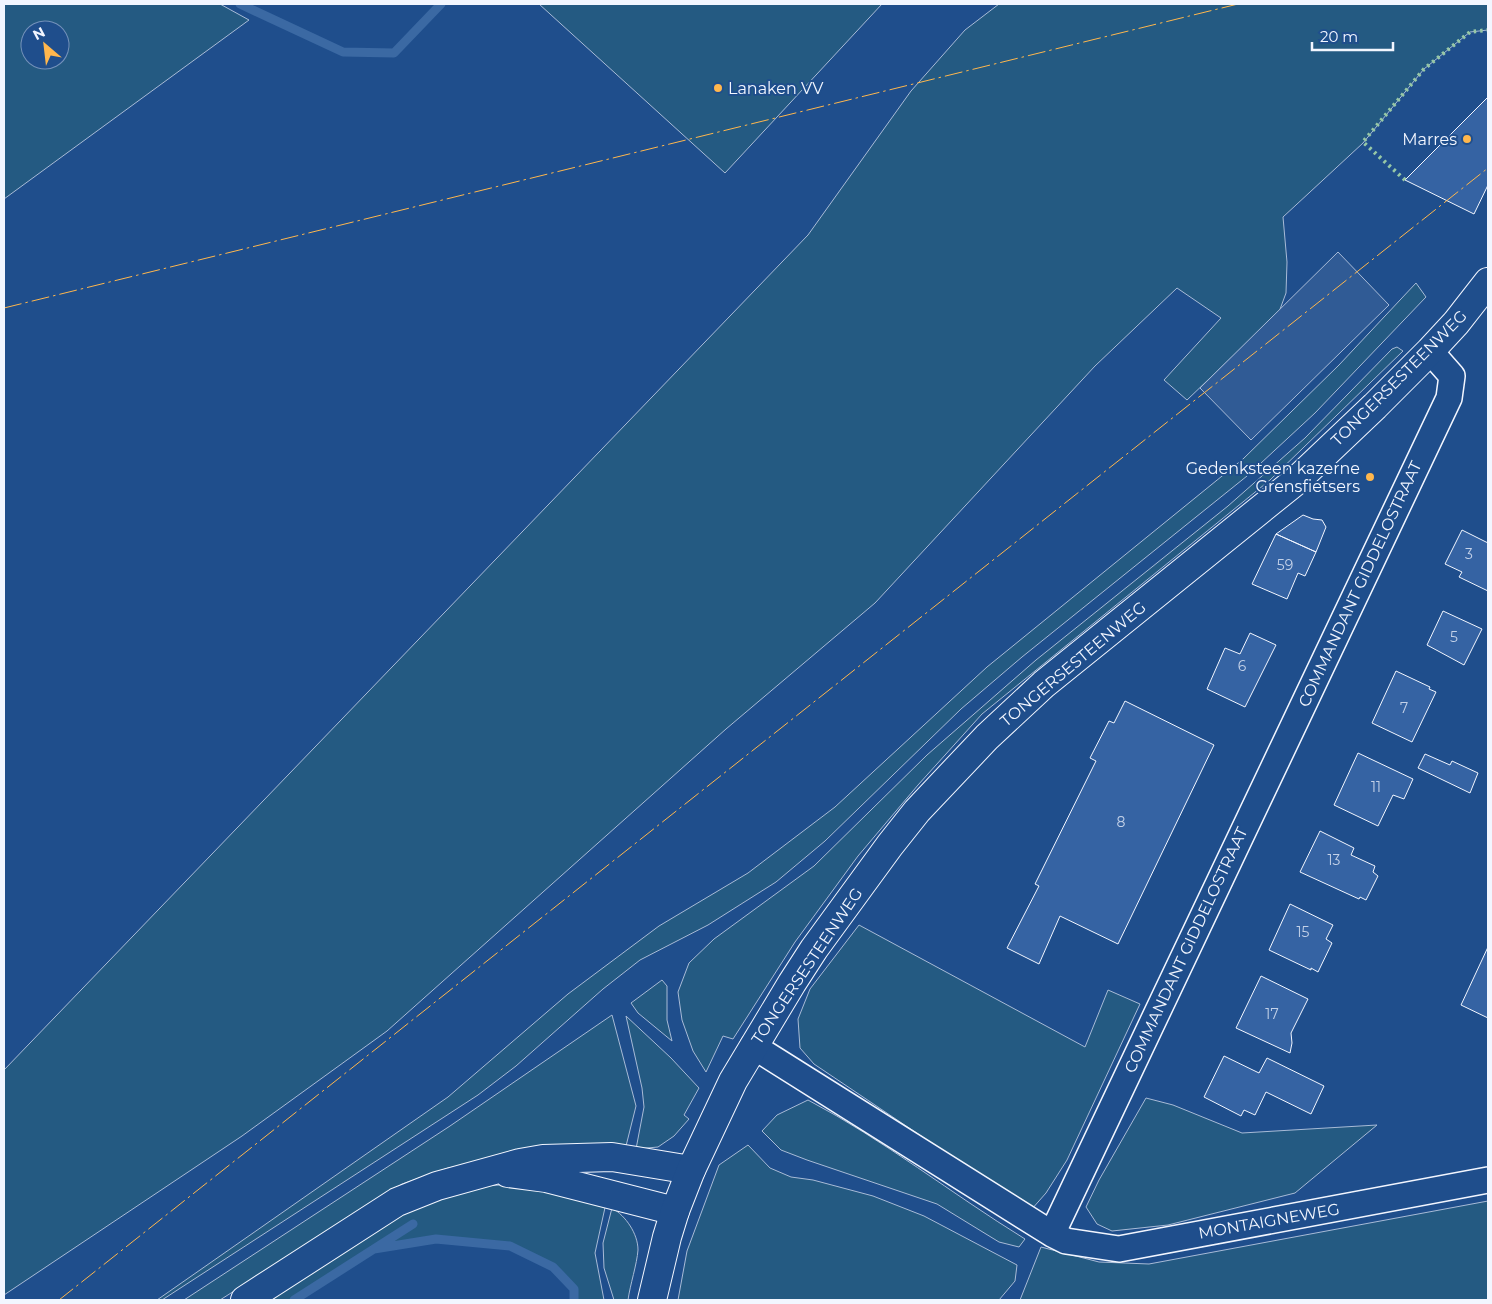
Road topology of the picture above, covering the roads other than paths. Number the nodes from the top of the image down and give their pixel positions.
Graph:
1 (1488, 282) edge
2 (1430, 351) junction
3 (753, 1046) junction
4 (691, 1170) junction
5 (492, 1172) junction
6 (1488, 1180) edge
7 (675, 1211) junction
8 (1052, 1234) junction
9 (245, 1300) edge
10 (652, 1300) edge

1 - 2 main road, TONGERSESTEENWEG
2 - 3 main road, TONGERSESTEENWEG
2 - 8 street, COMMANDANT GIDDELOSTRAAT
3 - 4 main road, TONGERSESTEENWEG
3 - 8 street
4 - 5 main road
4 - 7 main road, TONGERSESTEENWEG
5 - 7 main road
5 - 9 main road
6 - 8 street, MONTAIGNEWEG
7 - 10 main road, TONGERSESTEENWEG

